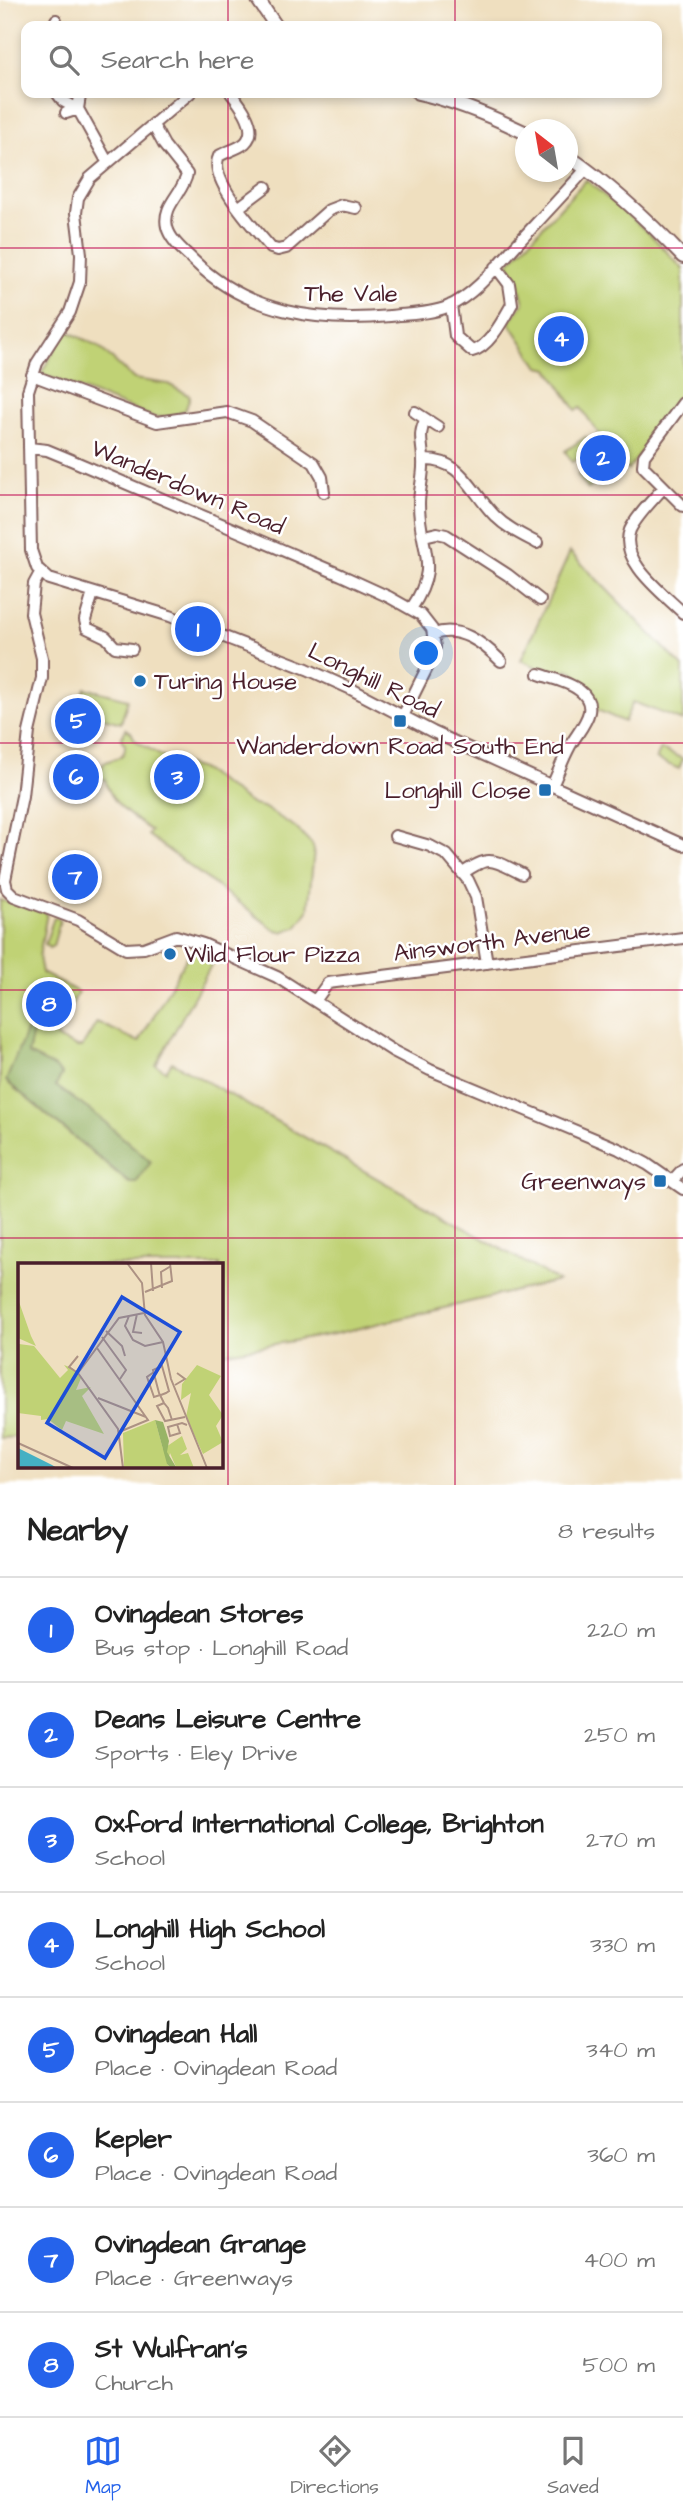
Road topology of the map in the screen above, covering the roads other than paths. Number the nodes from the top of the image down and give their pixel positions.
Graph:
1 (258, 0) edge
2 (269, 21) edge
3 (61, 98) edge
4 (80, 98) edge
5 (184, 98) edge
6 (234, 98) edge
7 (437, 98) edge
8 (78, 109) junction
9 (66, 113) dead end
10 (153, 125) junction
11 (515, 128) edge
12 (108, 163) junction
13 (578, 163) edge
14 (586, 169) junction
15 (266, 187) dead end
16 (238, 208) junction
17 (356, 208) dead end
18 (683, 257) edge
19 (496, 267) junction
20 (451, 305) junction
21 (32, 375) junction
22 (683, 403) edge
23 (415, 412) dead end
24 (426, 419) junction
25 (438, 427) dead end
26 (29, 448) junction
27 (423, 460) junction
28 (664, 487) junction
29 (324, 492) dead end
30 (683, 506) edge
31 (424, 536) junction
32 (533, 537) dead end
33 (40, 573) junction
34 (93, 593) junction
35 (540, 600) dead end
36 (411, 608) junction
37 (683, 613) edge
38 (434, 634) junction
39 (132, 649) dead end
40 (501, 661) dead end
41 (570, 672) dead end
42 (539, 674) dead end
43 (566, 684) junction
44 (402, 716) junction
45 (552, 786) junction
46 (403, 836) dead end
47 (683, 845) edge
48 (463, 873) junction
49 (522, 874) dead end
50 (4, 890) edge
51 (683, 938) edge
52 (487, 963) junction
53 (314, 1001) junction
54 (683, 1169) edge
55 (672, 1181) junction
56 (683, 1189) edge

1 - 2 main road
3 - 8 street
4 - 8 street
5 - 10 street
6 - 16 street
7 - 11 main road
8 - 9 street
8 - 12 street
10 - 12 street
10 - 20 street, The Vale
12 - 21 street
13 - 14 main road
14 - 18 main road
14 - 19 street, The Vale
15 - 16 street
16 - 17 street
19 - 20 street, The Vale
19 - 20 street
21 - 26 street
21 - 29 street
22 - 28 street
23 - 24 street
24 - 25 street
24 - 27 street
26 - 33 street
26 - 36 street, Wanderdown Road
27 - 31 street
27 - 32 street
28 - 30 street
28 - 37 street
31 - 35 street
31 - 36 street
33 - 34 street, Longhill Road
33 - 50 street
34 - 39 street
34 - 44 street, Longhill Road
36 - 38 street, Wanderdown Road
38 - 40 street
38 - 44 street
41 - 43 street
42 - 43 street
43 - 45 street
44 - 45 street, Longhill Road
45 - 47 street, Longhill Road
46 - 48 street
48 - 49 street
48 - 52 street
50 - 53 street
51 - 52 street, Ainsworth Avenue
52 - 53 street, Ainsworth Avenue
53 - 55 street
54 - 55 street
55 - 56 street

